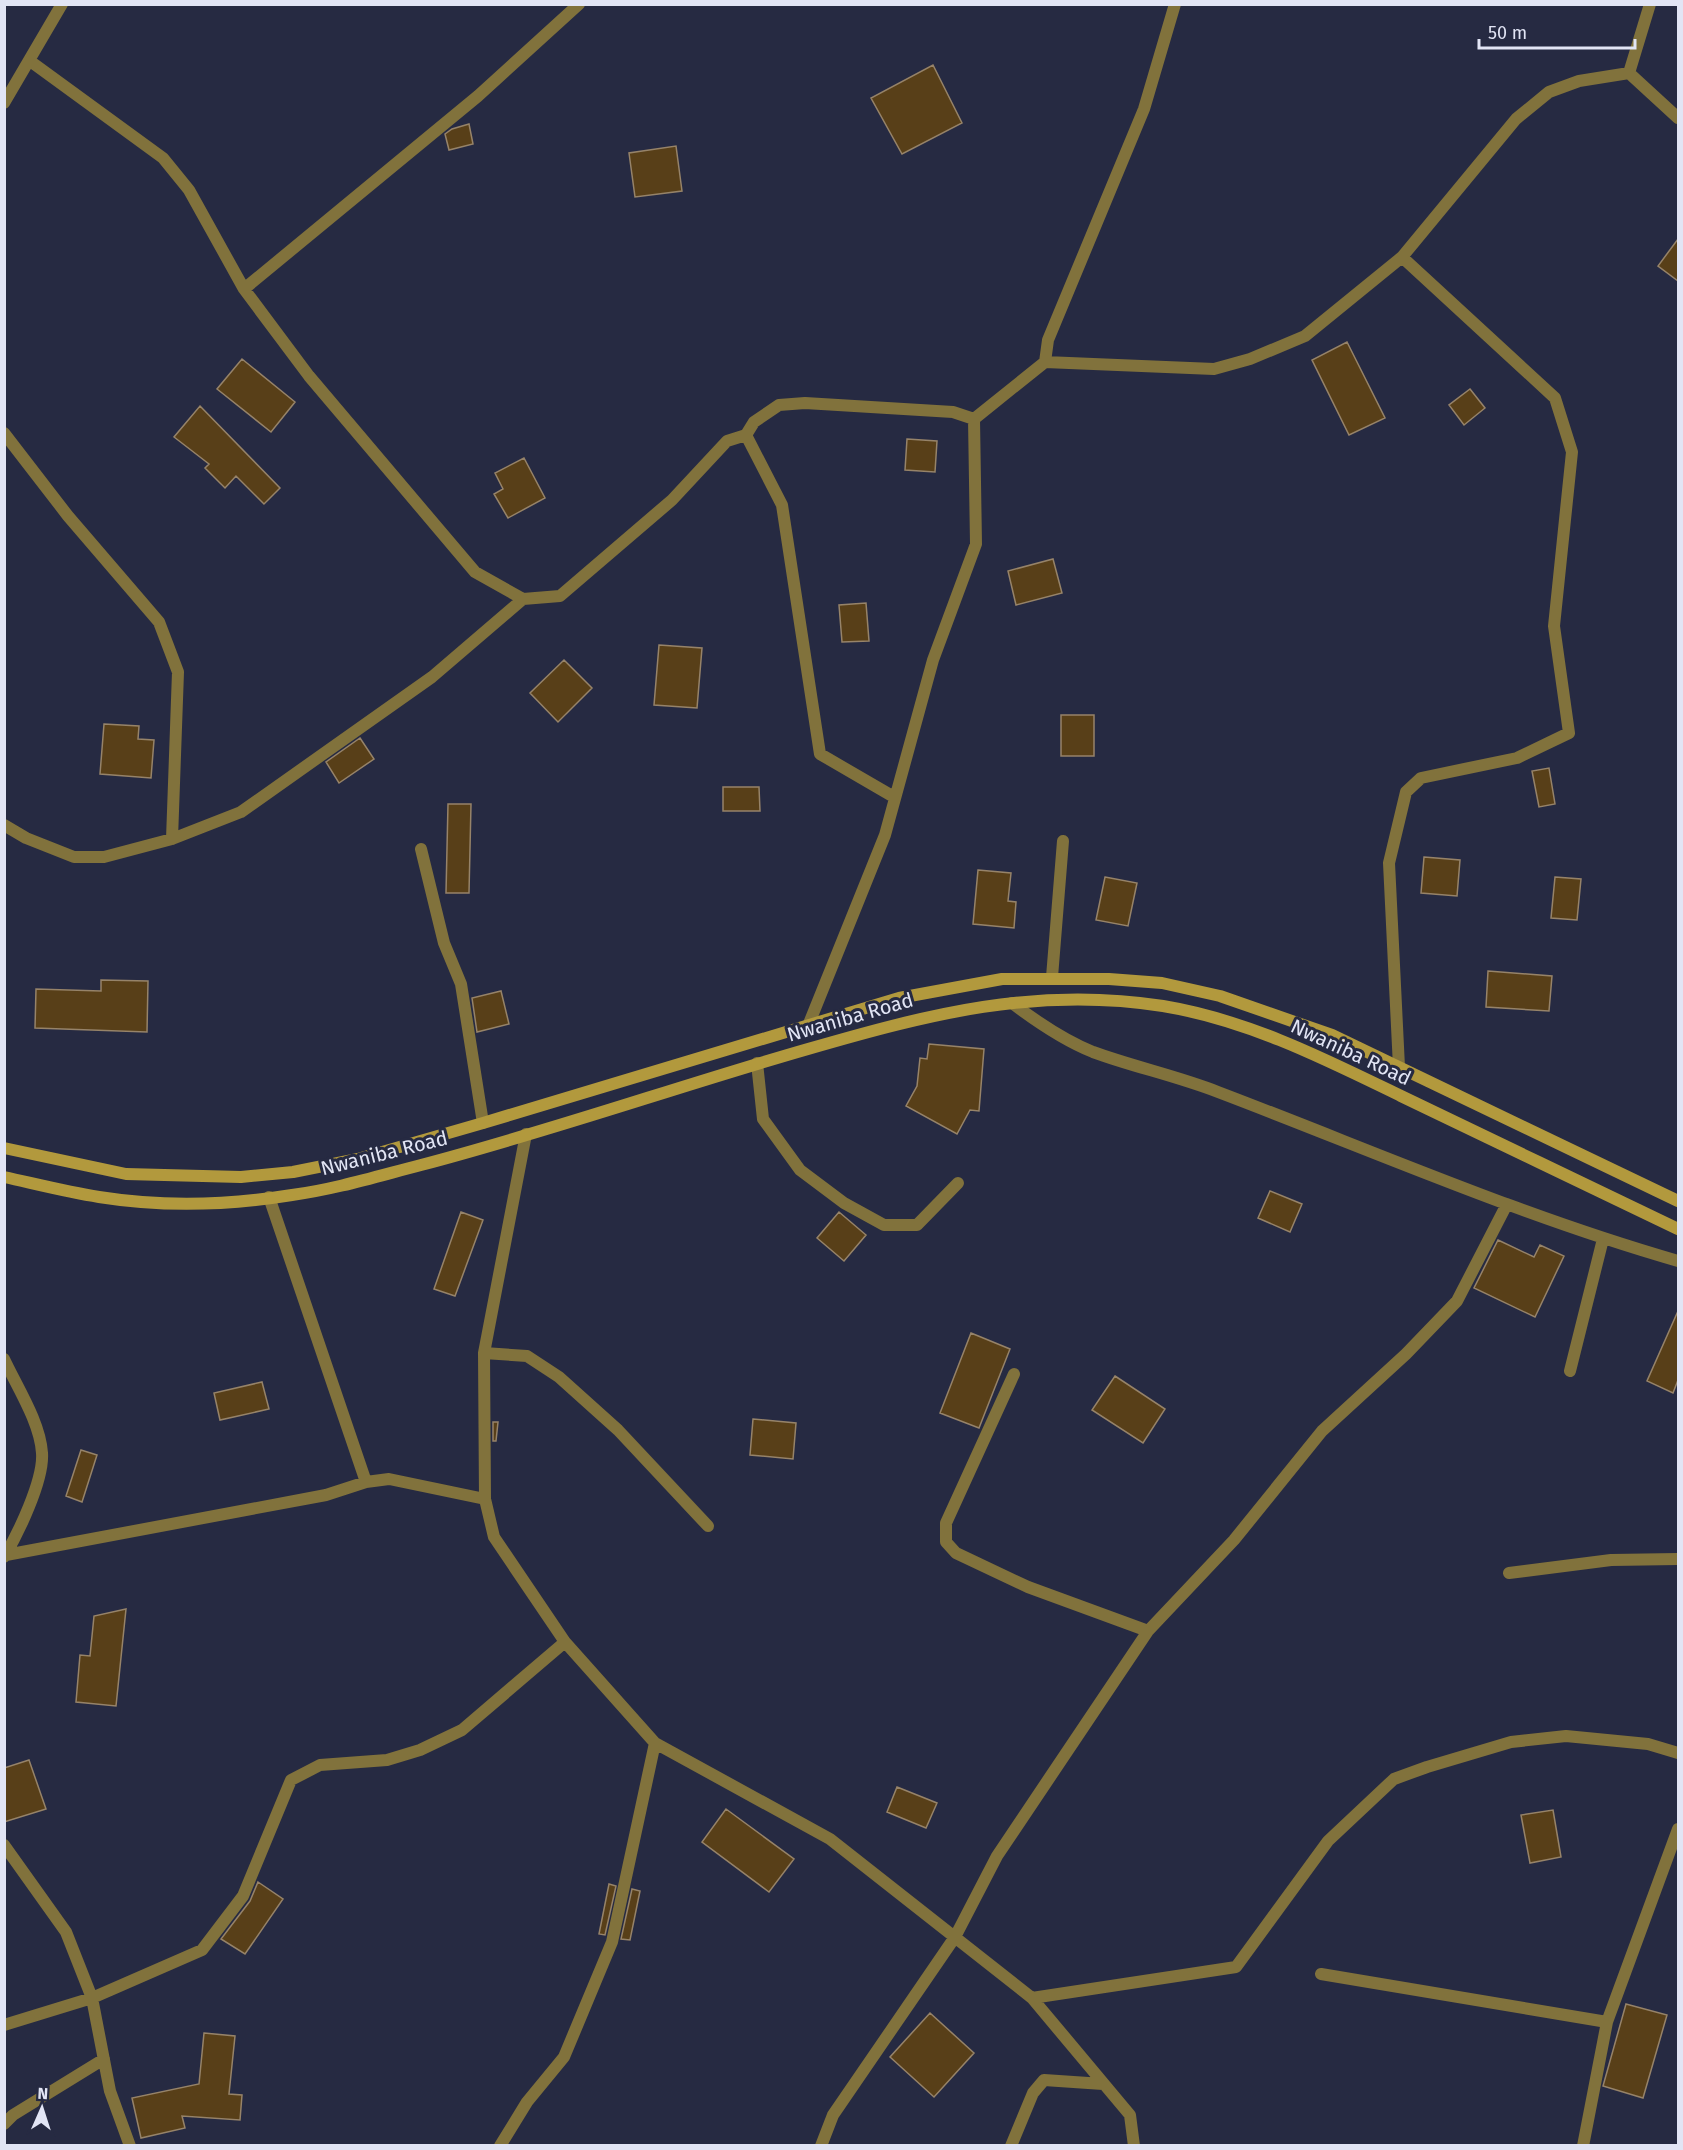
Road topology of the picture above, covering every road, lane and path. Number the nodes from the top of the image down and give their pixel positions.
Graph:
1 (62, 4) edge
2 (579, 4) edge
3 (1175, 4) edge
4 (1650, 4) edge
5 (30, 61) junction
6 (1629, 73) junction
7 (4, 103) edge
8 (1678, 118) edge
9 (1402, 257) junction
10 (244, 289) junction
11 (1045, 362) junction
12 (974, 419) junction
13 (4, 433) edge
14 (746, 435) junction
15 (523, 599) junction
16 (894, 797) junction
17 (4, 825) edge
18 (172, 839) junction
19 (1063, 841) dead end
20 (421, 849) dead end
21 (1052, 977) junction
22 (1012, 1003) junction
23 (808, 1026) junction
24 (757, 1064) junction
25 (1399, 1067) junction
26 (483, 1123) junction
27 (526, 1134) junction
28 (4, 1148) edge
29 (4, 1177) edge
30 (958, 1183) dead end
31 (269, 1197) junction
32 (1678, 1201) edge
33 (1507, 1204) junction
34 (1678, 1229) edge
35 (1603, 1239) junction
36 (1678, 1261) edge
37 (484, 1353) junction
38 (4, 1359) edge
39 (1570, 1371) dead end
40 (1014, 1374) dead end
41 (366, 1482) junction
42 (485, 1499) junction
43 (708, 1526) dead end
44 (5, 1556) edge
45 (1678, 1559) edge
46 (1509, 1573) dead end
47 (1148, 1631) junction
48 (565, 1642) junction
49 (655, 1743) junction
50 (1678, 1753) edge
51 (1678, 1828) edge
52 (4, 1845) edge
53 (955, 1937) junction
54 (1321, 1974) dead end
55 (92, 1998) junction
56 (1032, 1998) junction
57 (1607, 2022) junction
58 (4, 2025) edge
59 (104, 2059) junction
60 (1103, 2084) junction
61 (4, 2124) edge
62 (130, 2145) edge
63 (500, 2145) edge
64 (821, 2145) edge
65 (1011, 2145) edge
66 (1134, 2145) edge
67 (1583, 2145) edge

1 - 5 street
2 - 10 street
3 - 11 street
4 - 6 street
5 - 7 street
5 - 10 street
6 - 8 street
6 - 9 street
9 - 11 street
9 - 25 street
10 - 15 street
11 - 12 street
12 - 14 street
12 - 16 street
13 - 18 street
14 - 15 street
14 - 16 street
15 - 18 street
16 - 23 street
17 - 18 street
19 - 21 street
20 - 26 street
21 - 23 main road
21 - 25 main road
22 - 24 main road, Nwaniba Road
22 - 33 street
22 - 34 main road, Nwaniba Road
23 - 26 main road
24 - 27 main road, Nwaniba Road
24 - 30 street
25 - 32 main road
26 - 28 main road
27 - 31 main road, Nwaniba Road
27 - 37 street
29 - 31 main road, Nwaniba Road
31 - 41 street
33 - 35 street
33 - 47 street
35 - 36 street
35 - 39 street
37 - 42 street
37 - 43 street
38 - 44 street
40 - 47 street
41 - 42 street
41 - 44 street
42 - 48 street
45 - 46 street
47 - 53 street
48 - 49 street
48 - 55 street
49 - 53 street
49 - 63 street
50 - 56 street
51 - 57 street
52 - 55 street
53 - 56 street
53 - 64 street
54 - 57 street
55 - 58 street
55 - 59 street
56 - 60 street
57 - 67 street
59 - 61 street
59 - 62 street
60 - 65 street
60 - 66 street

